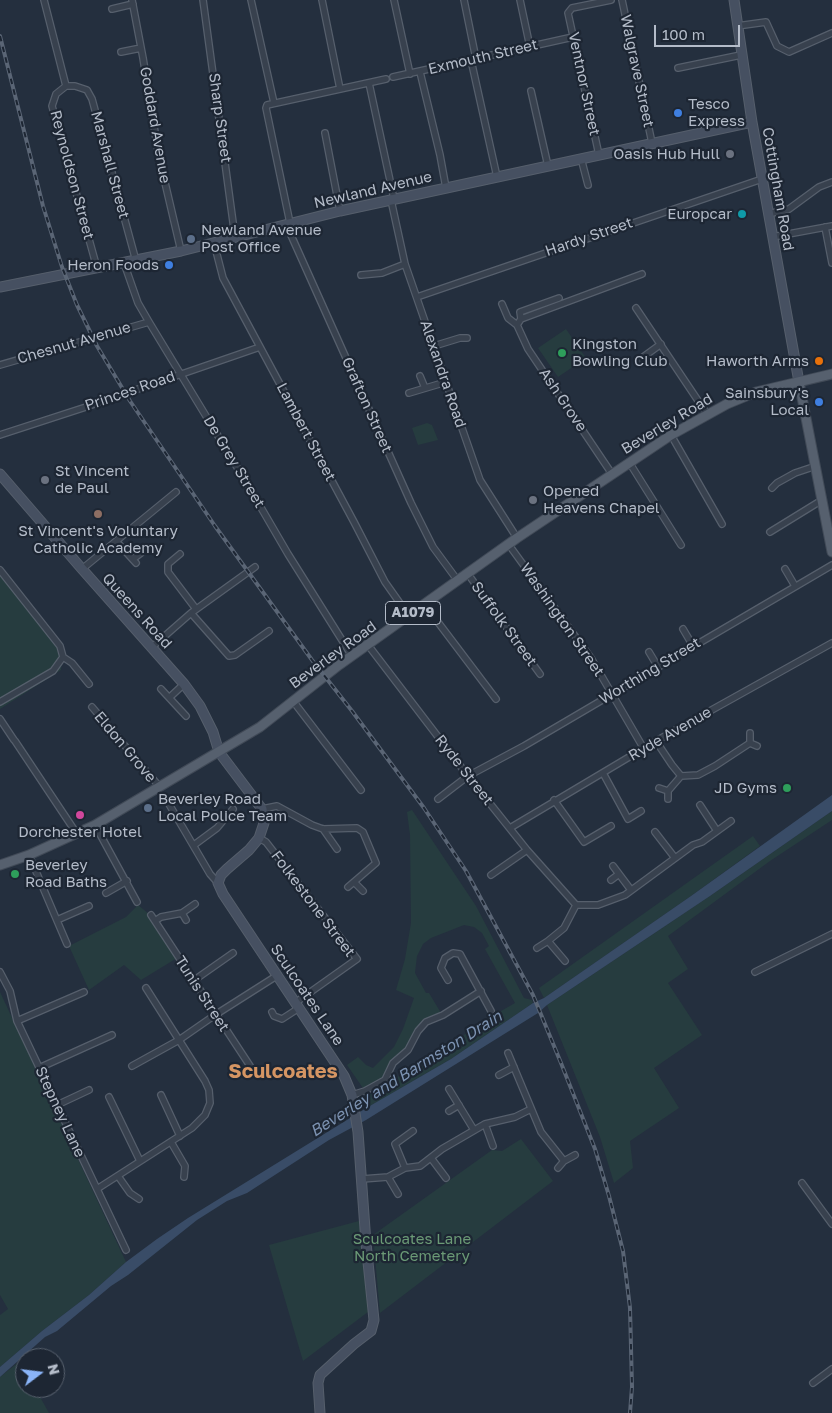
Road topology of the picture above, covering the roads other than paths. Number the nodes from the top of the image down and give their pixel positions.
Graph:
1 (44, 0) edge
2 (203, 0) edge
3 (251, 0) edge
4 (322, 0) edge
5 (394, 0) edge
6 (464, 0) edge
7 (520, 0) edge
8 (611, 0) edge
9 (622, 0) edge
10 (734, 0) edge
11 (132, 2) edge
12 (112, 9) dead end
13 (737, 26) junction
14 (832, 33) edge
15 (573, 37) junction
16 (530, 46) junction
17 (141, 48) junction
18 (122, 52) dead end
19 (741, 55) junction
20 (474, 59) junction
21 (678, 68) dead end
22 (420, 72) junction
23 (410, 74) junction
24 (393, 77) dead end
25 (386, 79) dead end
26 (369, 83) junction
27 (66, 86) junction
28 (340, 89) junction
29 (531, 91) dead end
30 (274, 103) junction
31 (752, 122) junction
32 (325, 133) dead end
33 (652, 143) junction
34 (599, 155) junction
35 (582, 158) junction
36 (548, 166) junction
37 (497, 177) junction
38 (762, 179) junction
39 (832, 182) edge
40 (588, 185) dead end
41 (446, 188) junction
42 (392, 200) junction
43 (340, 211) junction
44 (768, 214) junction
45 (288, 224) junction
46 (832, 226) edge
47 (825, 227) junction
48 (235, 237) junction
49 (772, 237) junction
50 (214, 243) junction
51 (181, 250) junction
52 (136, 260) junction
53 (832, 262) edge
54 (124, 263) junction
55 (405, 264) junction
56 (97, 268) junction
57 (642, 274) dead end
58 (361, 275) dead end
59 (0, 288) edge
60 (417, 297) junction
61 (559, 298) dead end
62 (502, 304) dead end
63 (636, 308) dead end
64 (521, 319) junction
65 (149, 322) junction
66 (516, 325) junction
67 (467, 338) dead end
68 (661, 344) junction
69 (434, 346) junction
70 (260, 347) junction
71 (640, 360) dead end
72 (0, 365) edge
73 (180, 374) junction
74 (832, 374) edge
75 (420, 376) dead end
76 (446, 382) junction
77 (800, 382) junction
78 (425, 388) junction
79 (409, 393) dead end
80 (707, 414) junction
81 (0, 435) edge
82 (671, 435) junction
83 (629, 462) junction
84 (816, 466) junction
85 (0, 474) edge
86 (612, 474) junction
87 (771, 488) dead end
88 (176, 492) dead end
89 (822, 500) junction
90 (722, 524) dead end
91 (829, 526) edge
92 (770, 532) dead end
93 (517, 538) junction
94 (116, 541) junction
95 (509, 544) junction
96 (681, 545) dead end
97 (832, 552) edge
98 (141, 553) dead end
99 (180, 554) dead end
100 (832, 565) edge
101 (255, 566) dead end
102 (82, 569) junction
103 (785, 569) dead end
104 (0, 570) edge
105 (468, 574) junction
106 (458, 581) junction
107 (795, 586) junction
108 (425, 605) junction
109 (193, 611) junction
110 (408, 616) junction
111 (683, 629) dead end
112 (269, 631) dead end
113 (832, 643) edge
114 (368, 645) junction
115 (693, 646) junction
116 (151, 648) junction
117 (649, 652) dead end
118 (352, 656) junction
119 (64, 658) junction
120 (658, 667) junction
121 (540, 674) dead end
122 (89, 684) dead end
123 (184, 684) junction
124 (161, 689) dead end
125 (611, 694) junction
126 (170, 697) junction
127 (496, 699) dead end
128 (293, 701) junction
129 (0, 702) edge
130 (92, 707) dead end
131 (186, 716) dead end
132 (0, 719) edge
133 (750, 734) dead end
134 (656, 741) junction
135 (750, 743) junction
136 (757, 746) dead end
137 (644, 749) junction
138 (219, 752) junction
139 (603, 772) junction
140 (468, 776) junction
141 (681, 776) junction
142 (159, 786) junction
143 (659, 788) dead end
144 (361, 790) dead end
145 (668, 791) junction
146 (166, 799) dead end
147 (438, 799) dead end
148 (668, 799) dead end
149 (554, 800) junction
150 (700, 805) dead end
151 (232, 809) dead end
152 (262, 809) junction
153 (641, 811) dead end
154 (731, 821) dead end
155 (95, 825) junction
156 (611, 826) dead end
157 (510, 828) junction
158 (323, 829) junction
159 (717, 831) junction
160 (655, 832) dead end
161 (77, 834) junction
162 (259, 838) junction
163 (194, 845) junction
164 (337, 849) dead end
165 (527, 850) junction
166 (29, 855) junction
167 (675, 858) junction
168 (0, 865) edge
169 (613, 866) dead end
170 (619, 874) junction
171 (491, 875) dead end
172 (611, 880) dead end
173 (127, 881) junction
174 (354, 882) junction
175 (218, 883) junction
176 (348, 887) dead end
177 (631, 890) junction
178 (363, 891) dead end
179 (106, 893) dead end
180 (137, 902) dead end
181 (195, 904) dead end
182 (576, 905) junction
183 (89, 906) dead end
184 (182, 913) junction
185 (151, 915) dead end
186 (58, 920) junction
187 (186, 920) dead end
188 (155, 921) junction
189 (832, 934) edge
190 (548, 941) junction
191 (67, 944) dead end
192 (537, 948) dead end
193 (233, 953) dead end
194 (565, 962) dead end
195 (0, 972) edge
196 (755, 972) dead end
197 (278, 975) junction
198 (448, 980) dead end
199 (193, 981) junction
200 (146, 988) dead end
201 (480, 991) junction
202 (84, 992) dead end
203 (297, 1005) junction
204 (491, 1011) dead end
205 (272, 1012) dead end
206 (215, 1015) junction
207 (17, 1020) junction
208 (112, 1035) dead end
209 (179, 1040) junction
210 (508, 1054) dead end
211 (132, 1066) dead end
212 (514, 1067) junction
213 (39, 1068) junction
214 (254, 1072) dead end
215 (499, 1075) dead end
216 (449, 1089) dead end
217 (89, 1090) dead end
218 (161, 1095) dead end
219 (352, 1095) junction
220 (109, 1096) dead end
221 (57, 1105) junction
222 (459, 1105) junction
223 (532, 1109) junction
224 (450, 1111) dead end
225 (485, 1124) junction
226 (474, 1130) junction
227 (413, 1131) dead end
228 (180, 1136) junction
229 (171, 1142) junction
230 (492, 1146) dead end
231 (574, 1155) dead end
232 (431, 1158) junction
233 (140, 1161) junction
234 (564, 1161) junction
235 (405, 1168) junction
236 (558, 1168) dead end
237 (118, 1176) junction
238 (388, 1176) junction
239 (184, 1177) dead end
240 (446, 1178) dead end
241 (362, 1179) junction
242 (802, 1183) dead end
243 (97, 1189) junction
244 (398, 1194) dead end
245 (139, 1199) dead end
246 (832, 1224) edge
247 (126, 1250) dead end
248 (832, 1369) edge
249 (813, 1383) dead end
250 (320, 1413) edge

1 - 27 street, Reynoldson Street
2 - 48 street, Sharp Street
3 - 30 street
4 - 28 street
5 - 23 street
6 - 20 street
7 - 16 street
8 - 15 street, Ventnor Street
9 - 33 street, Walgrave Street
10 - 13 street, Cottingham Road
11 - 12 street
11 - 17 street, Goddard Avenue
13 - 14 street
13 - 19 street, Cottingham Road
15 - 16 street, Exmouth Street
15 - 34 street, Ventnor Street
16 - 20 street, Exmouth Street
17 - 18 street
17 - 51 street, Goddard Avenue
19 - 21 street
19 - 31 street, Cottingham Road
20 - 22 street, Exmouth Street
20 - 37 street
22 - 23 street, Exmouth Street
22 - 41 street
23 - 24 street, Exmouth Street
25 - 26 street
26 - 28 street
26 - 42 street, Alexandra Road
27 - 52 street, Marshall Street
27 - 56 street, Reynoldson Street
28 - 30 street
29 - 36 street
30 - 45 street, Grafton Street
31 - 33 street, Newland Avenue
31 - 38 street, Cottingham Road
32 - 43 street
33 - 34 street, Newland Avenue
34 - 35 street, Newland Avenue
35 - 36 street, Newland Avenue
35 - 40 street
36 - 37 street, Newland Avenue
37 - 41 street, Newland Avenue
38 - 44 street, Cottingham Road
38 - 60 street, Hardy Street
39 - 44 street
41 - 42 street, Newland Avenue
42 - 43 street, Newland Avenue
42 - 55 street, Alexandra Road
43 - 45 street, Newland Avenue
44 - 49 street, Cottingham Road
45 - 48 street, Newland Avenue
45 - 106 street, Grafton Street
46 - 47 street
47 - 49 street
47 - 53 street
48 - 50 street, Newland Avenue
49 - 77 street, Cottingham Road
50 - 51 street, Newland Avenue
50 - 70 street, Lambert Street
51 - 52 street, Newland Avenue
52 - 54 street, Newland Avenue
54 - 56 street, Newland Avenue
54 - 65 street, De Grey Street
55 - 58 street
55 - 60 street, Alexandra Road
56 - 59 street, Newland Avenue
57 - 64 street
60 - 69 street, Alexandra Road
61 - 64 street
62 - 66 street, Ash Grove
63 - 68 street
64 - 66 street
65 - 72 street, Chesnut Avenue
65 - 73 street, De Grey Street
66 - 86 street, Ash Grove
67 - 69 street
68 - 71 street
68 - 80 street
69 - 76 street, Alexandra Road
70 - 73 street, Princes Road
70 - 110 street, Lambert Street
73 - 81 street, Princes Road
73 - 118 street, De Grey Street
74 - 77 main road, Beverley Road / A1079
75 - 78 street
76 - 78 street
76 - 93 street, Alexandra Road
77 - 80 main road, Beverley Road / A1079
77 - 84 main road
78 - 79 street
80 - 82 main road, Beverley Road / A1079
82 - 83 main road, Beverley Road / A1079
82 - 90 street
83 - 86 main road, Beverley Road / A1079
83 - 96 street
84 - 87 street
84 - 89 main road
85 - 102 street, Queens Road
86 - 93 main road, Beverley Road / A1079
88 - 94 street
89 - 91 main road
89 - 92 street
91 - 97 main road
93 - 95 main road, Beverley Road / A1079
94 - 98 street
94 - 102 street
95 - 105 main road, Beverley Road / A1079
95 - 125 street, Washington Street
99 - 109 street
100 - 107 street, Worthing Street
101 - 109 street
102 - 116 street, Queens Road
103 - 107 street
104 - 119 street
105 - 106 main road, Beverley Road / A1079
105 - 121 street, Suffolk Street
106 - 108 main road, Beverley Road / A1079
107 - 115 street, Worthing Street
108 - 110 main road, Beverley Road / A1079
108 - 127 street
109 - 112 street
109 - 116 street
110 - 114 main road, Beverley Road / A1079
111 - 115 street
113 - 134 street, Ryde Avenue
114 - 118 main road, Beverley Road / A1079
114 - 140 street, Ryde Street
115 - 120 street, Worthing Street
116 - 123 street, Queens Road
117 - 120 street
118 - 128 main road, Beverley Road / A1079
119 - 122 street
119 - 129 street
120 - 125 street, Worthing Street
123 - 126 street
123 - 138 street, Queens Road
124 - 126 street
125 - 137 street, Washington Street
125 - 140 street, Worthing Street
126 - 131 street
128 - 138 main road, Beverley Road / A1079
128 - 144 street
130 - 142 street, Eldon Grove
132 - 161 street
133 - 135 street
134 - 137 street, Ryde Avenue
134 - 141 street
135 - 136 street
135 - 141 street
137 - 139 street, Ryde Avenue
138 - 142 main road, Beverley Road / A1079
138 - 152 street
139 - 149 street, Ryde Avenue
139 - 153 street
140 - 147 street, Worthing Street
140 - 157 street, Ryde Street
141 - 145 street
142 - 155 main road, Beverley Road / A1079
143 - 145 street
145 - 148 street
146 - 163 street
149 - 156 street
149 - 157 street, Ryde Avenue
150 - 159 street
151 - 163 street
152 - 158 street
152 - 162 street
154 - 159 street
155 - 161 main road, Beverley Road / A1079
155 - 173 street
157 - 165 street, Ryde Street
158 - 164 street
158 - 174 street
159 - 167 street
160 - 167 street
161 - 166 main road, Beverley Road / A1079
162 - 175 street
162 - 203 street, Folkestone Street
163 - 175 street
165 - 171 street
165 - 182 street, Ryde Street
166 - 168 main road, Beverley Road / A1079
166 - 186 street
167 - 177 street
169 - 170 street
170 - 172 street
170 - 177 street
173 - 179 street
173 - 180 street
174 - 176 street
174 - 178 street
175 - 197 street, Sculcoates Lane
177 - 182 street
181 - 184 street
182 - 190 street
183 - 186 street
184 - 187 street
184 - 188 street
185 - 188 street, Tunis Street
186 - 191 street
188 - 199 street, Tunis Street
189 - 196 street
190 - 192 street
190 - 194 street
193 - 199 street
195 - 207 street, Stepney Lane
197 - 203 street, Sculcoates Lane
197 - 206 street
198 - 201 street
199 - 206 street, Tunis Street
200 - 209 street
201 - 204 street
201 - 219 street
202 - 207 street
203 - 205 street
203 - 219 street, Sculcoates Lane
206 - 209 street
206 - 214 street, Tunis Street
207 - 213 street, Stepney Lane
208 - 213 street
209 - 211 street
209 - 228 street
210 - 212 street
212 - 215 street
212 - 223 street
213 - 221 street, Stepney Lane
216 - 222 street
217 - 221 street
218 - 228 street
219 - 241 street, Sculcoates Lane
220 - 233 street
221 - 243 street, Stepney Lane
222 - 224 street
222 - 226 street
223 - 225 street
223 - 234 street
225 - 226 street
225 - 230 street
226 - 232 street
227 - 235 street
228 - 229 street
229 - 233 street
229 - 239 street
231 - 234 street
232 - 235 street
232 - 240 street
233 - 237 street
234 - 236 street
235 - 238 street
237 - 243 street
237 - 245 street
238 - 241 street
238 - 244 street
241 - 250 street, Sculcoates Lane
242 - 246 street
243 - 247 street, Stepney Lane
248 - 249 street

